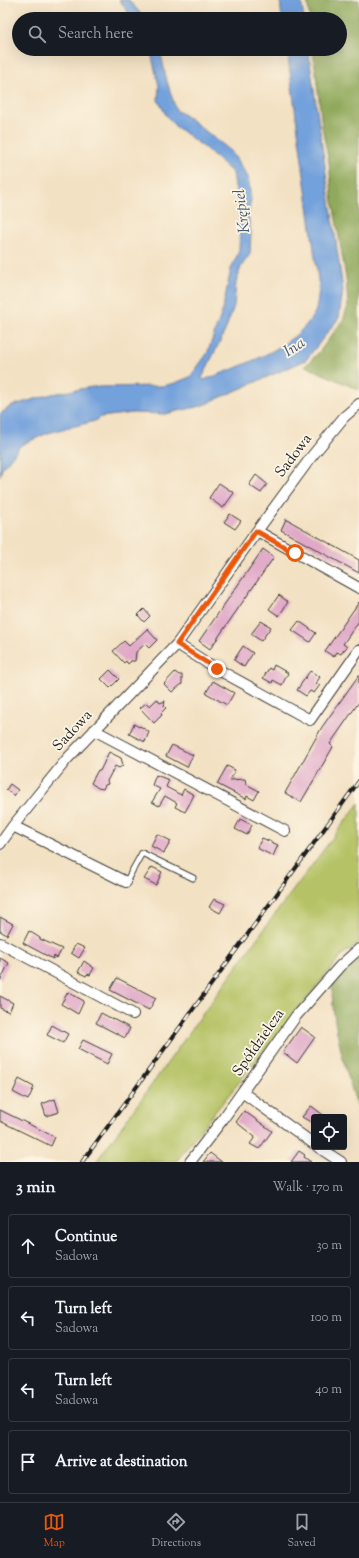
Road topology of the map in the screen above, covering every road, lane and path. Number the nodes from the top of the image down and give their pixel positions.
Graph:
1 (359, 404) edge
2 (256, 531) junction
3 (359, 588) edge
4 (177, 644) junction
5 (359, 650) edge
6 (94, 730) junction
7 (13, 826) junction
8 (285, 830) dead end
9 (0, 844) edge
10 (193, 878) dead end
11 (126, 882) joint
12 (0, 943) edge
13 (359, 949) edge
14 (133, 1014) dead end
15 (242, 1092) junction
16 (311, 1142) edge
17 (323, 1150) edge
18 (190, 1162) edge
19 (341, 1162) edge

1 - 2 street, Sadowa
2 - 3 street
2 - 4 street, Sadowa
4 - 5 street
4 - 6 street, Sadowa
6 - 7 street, Sadowa
6 - 8 street
7 - 9 street, Sadowa
7 - 11 street
10 - 11 lane
12 - 14 street
13 - 15 street, Spółdzielcza
15 - 16 street
15 - 18 street, Spółdzielcza
17 - 19 street

